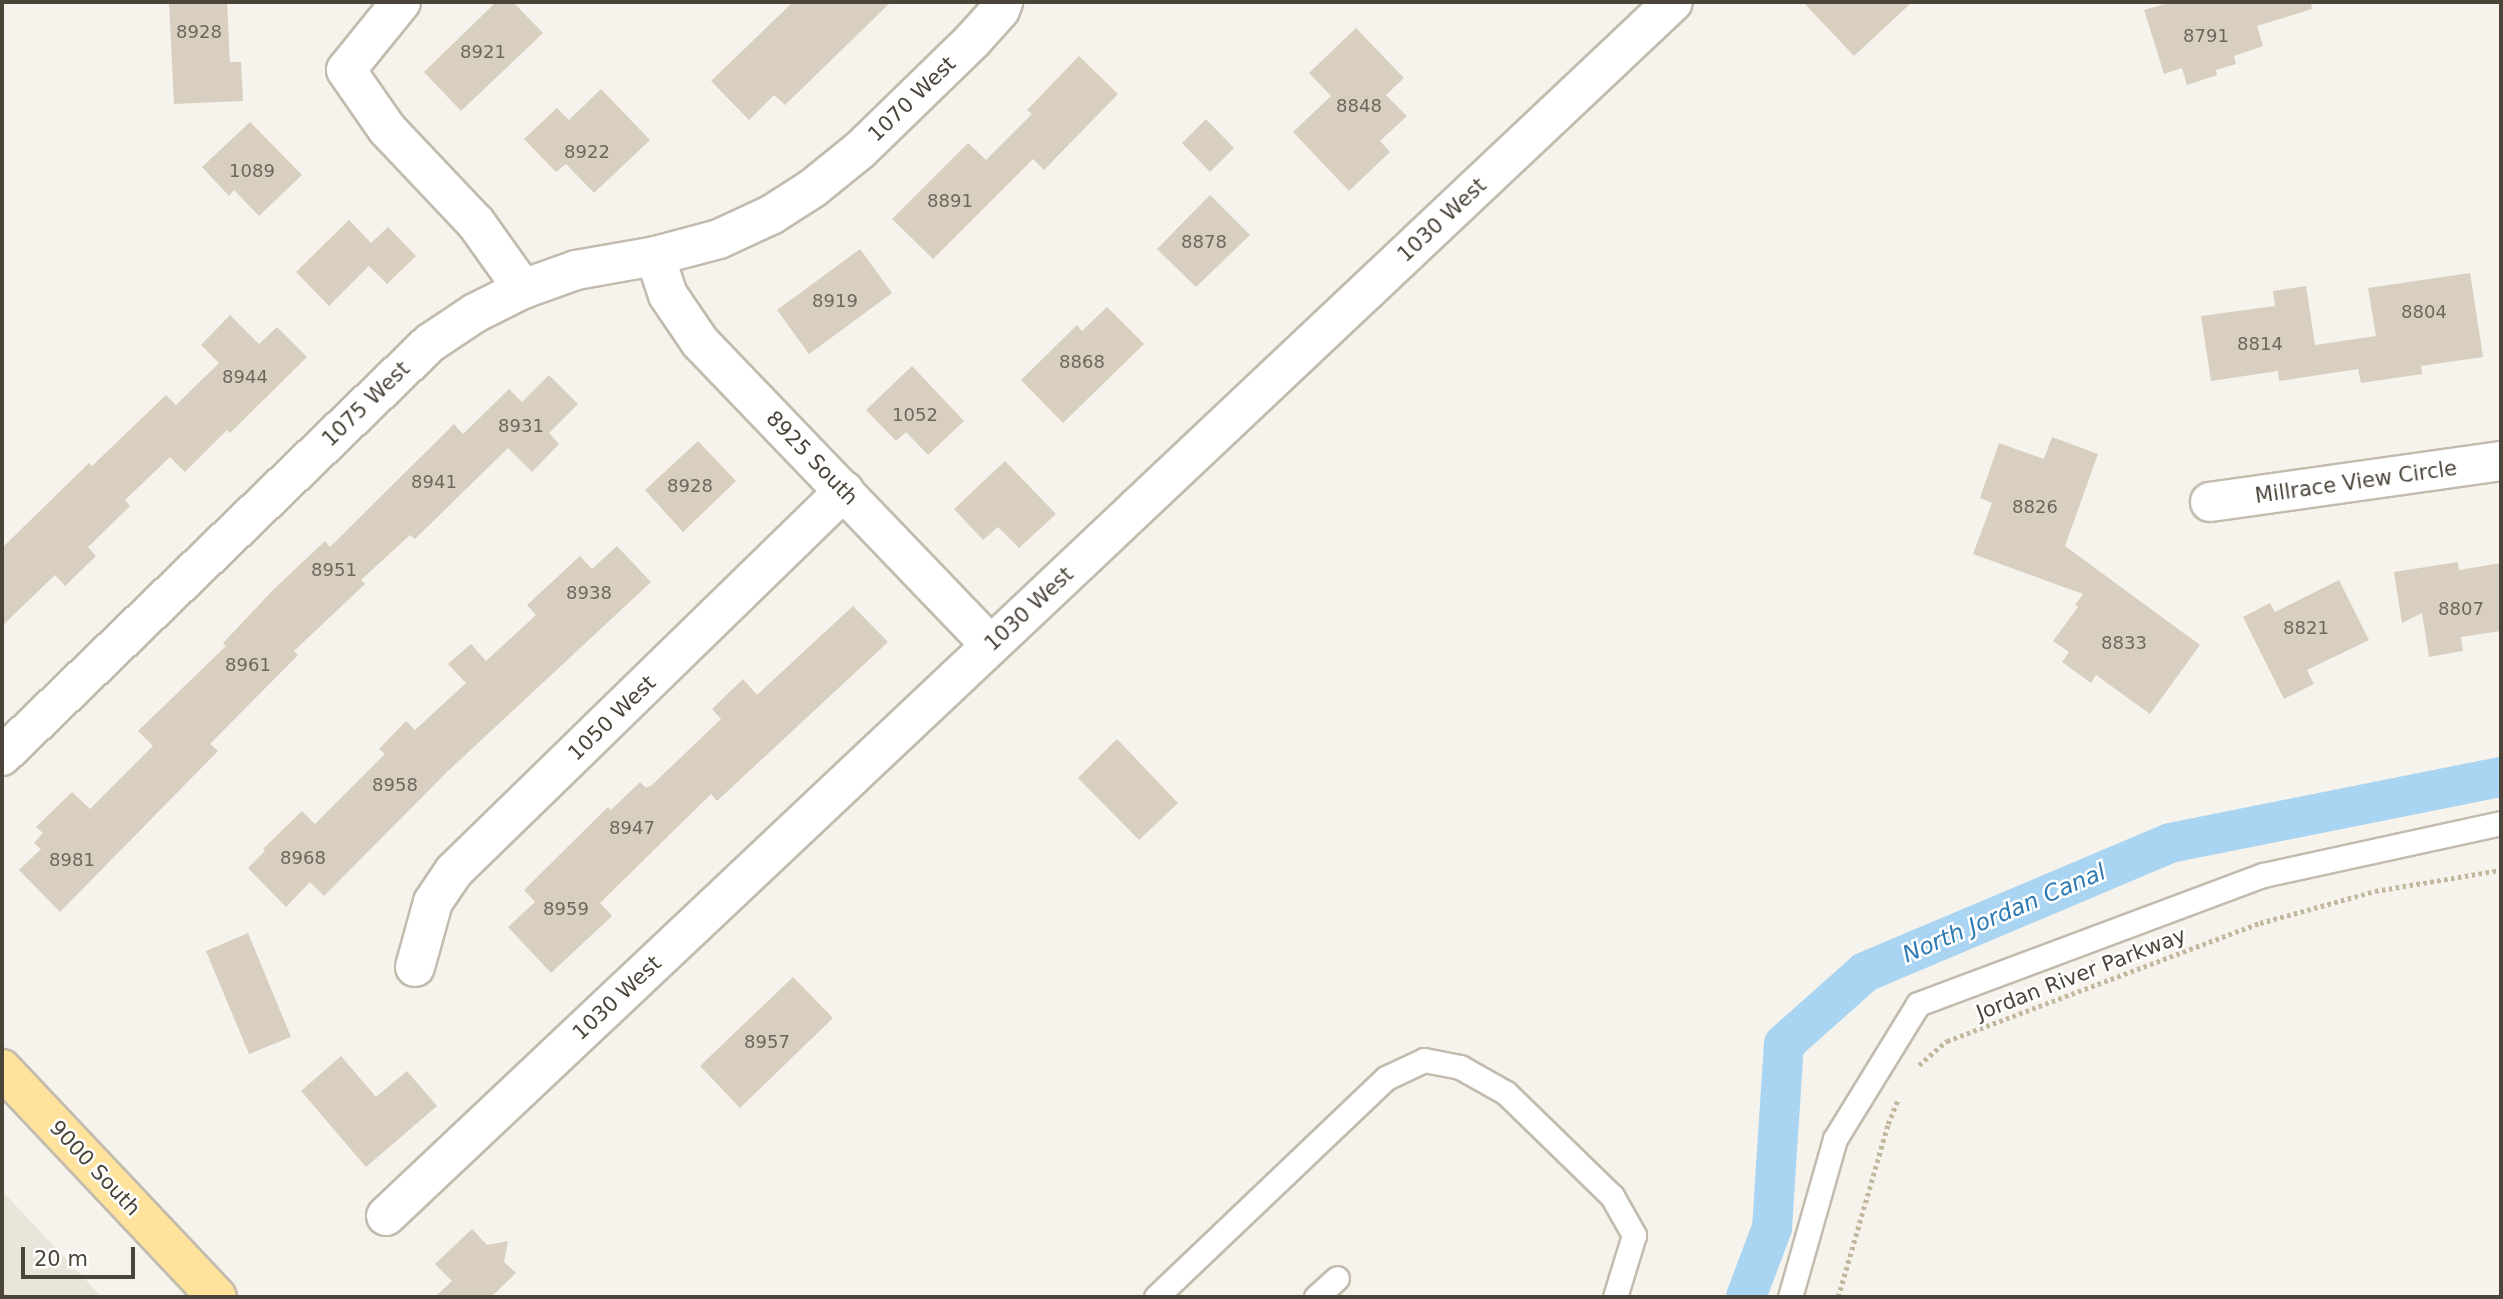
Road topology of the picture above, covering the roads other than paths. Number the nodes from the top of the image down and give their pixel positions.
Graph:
1 (401, 2) edge
2 (1003, 2) edge
3 (1672, 2) edge
4 (813, 188) joint
5 (655, 256) junction
6 (523, 289) junction
7 (2501, 461) edge
8 (844, 491) junction
9 (2210, 502) dead end
10 (991, 645) junction
11 (2, 756) edge
12 (2501, 823) edge
13 (415, 967) dead end
14 (2, 1069) edge
15 (386, 1216) dead end
16 (1337, 1278) dead end
17 (217, 1297) edge
18 (1156, 1297) edge
19 (1316, 1297) edge
20 (1615, 1297) edge
21 (1790, 1297) edge

1 - 6 street
2 - 4 street, 1070 West
3 - 10 street, 1030 West
4 - 5 street, 1075 West
5 - 6 street, 1075 West
5 - 8 street, 8925 South
6 - 11 street, 1075 West
7 - 9 street, Millrace View Circle
8 - 10 street, 8925 South
8 - 13 street, 1050 West
10 - 15 street, 1030 West
12 - 21 lane
14 - 17 main road, 9000 South
16 - 19 lane
18 - 20 lane

